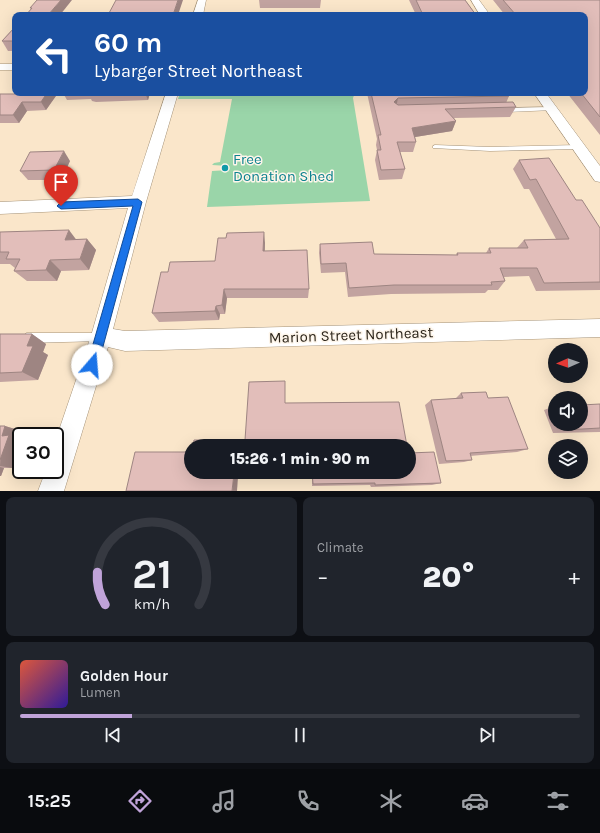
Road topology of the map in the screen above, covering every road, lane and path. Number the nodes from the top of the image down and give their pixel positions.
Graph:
1 (202, 0) edge
2 (475, 0) edge
3 (199, 12) edge
4 (483, 12) edge
5 (0, 67) edge
6 (12, 67) edge
7 (171, 96) edge
8 (542, 96) edge
9 (552, 109) junction
10 (496, 110) edge
11 (435, 147) dead end
12 (578, 147) junction
13 (600, 177) edge
14 (138, 202) junction
15 (0, 208) edge
16 (600, 328) edge
17 (102, 336) junction
18 (16, 338) edge
19 (51, 491) edge

1 - 3 street
2 - 4 street
5 - 6 street
7 - 14 street
8 - 9 street
9 - 10 lane
9 - 12 street
11 - 12 lane
12 - 13 street
14 - 15 street
14 - 17 street
16 - 17 street, Marion Street Northeast
17 - 18 lane
17 - 19 street

